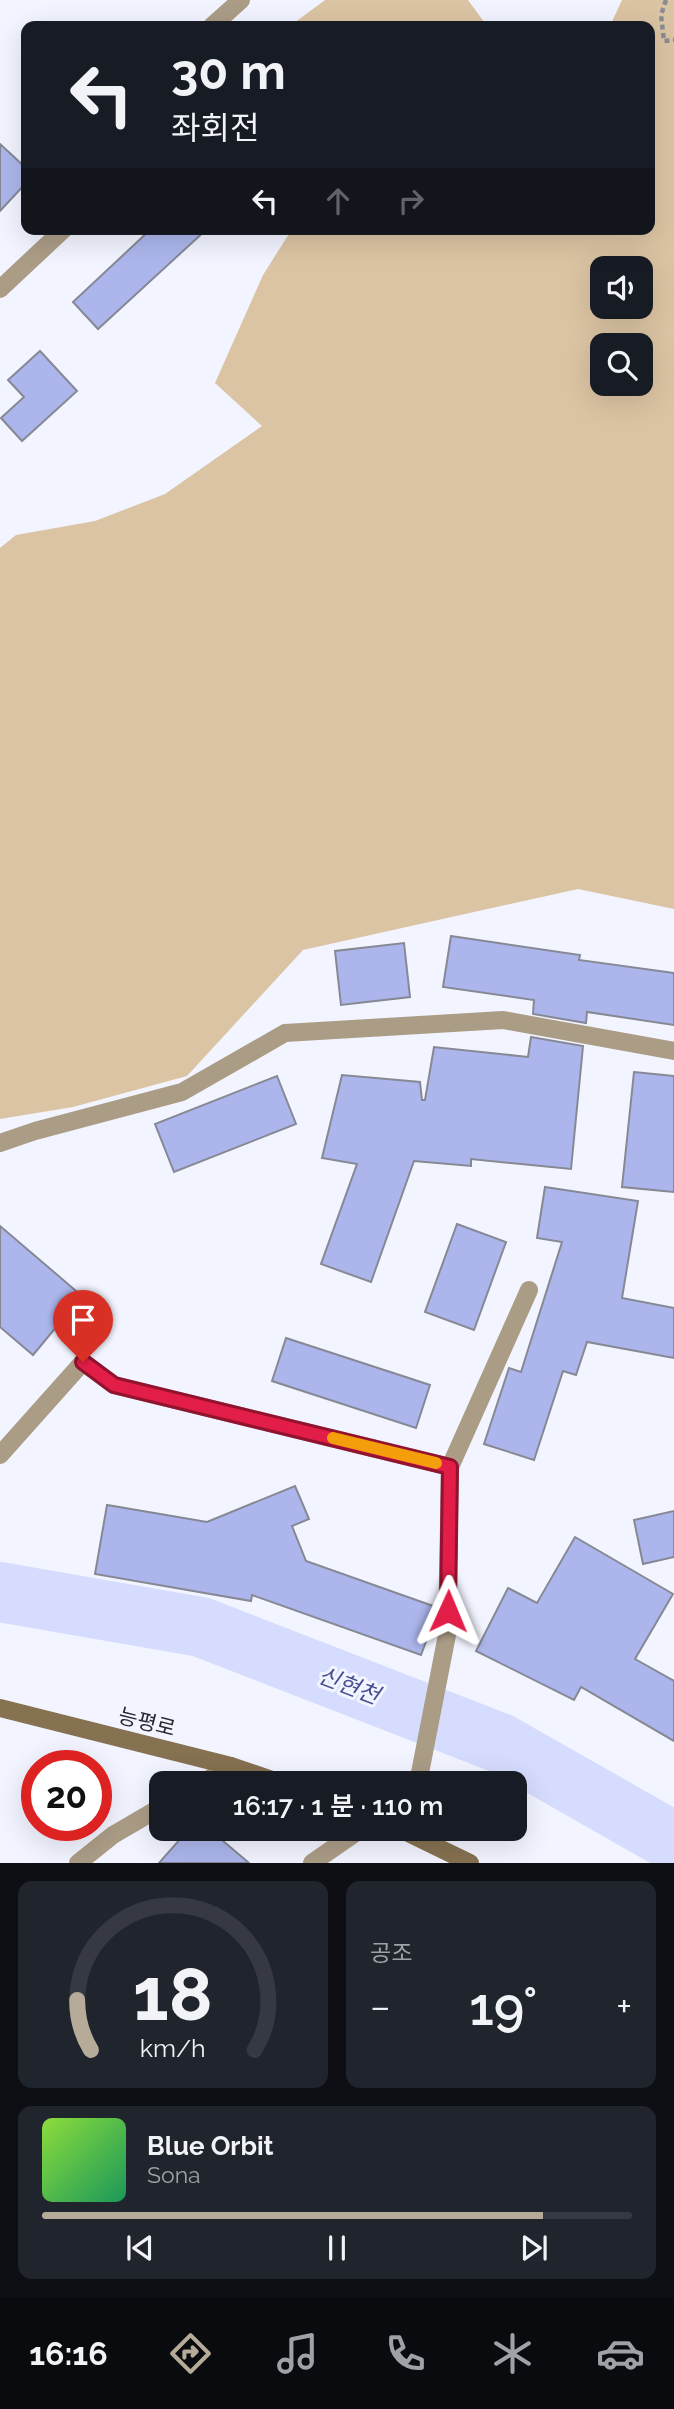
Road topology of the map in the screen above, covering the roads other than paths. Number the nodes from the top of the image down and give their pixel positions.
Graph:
1 (241, 0) edge
2 (218, 21) edge
3 (58, 235) edge
4 (0, 289) edge
5 (674, 1051) edge
6 (0, 1143) edge
7 (529, 1290) dead end
8 (0, 1455) edge
9 (450, 1467) junction
10 (0, 1708) edge
11 (231, 1766) junction
12 (222, 1771) edge
13 (246, 1771) edge
14 (420, 1771) edge
15 (149, 1814) edge
16 (344, 1841) edge
17 (426, 1841) edge
18 (78, 1863) edge
19 (312, 1863) edge
20 (470, 1863) edge

1 - 2 lane
3 - 4 lane
5 - 6 lane
7 - 9 lane
8 - 9 lane
9 - 14 lane
10 - 11 main road, 능평로
11 - 12 lane
11 - 13 main road, 능평로
15 - 18 lane
16 - 19 lane
17 - 20 main road

